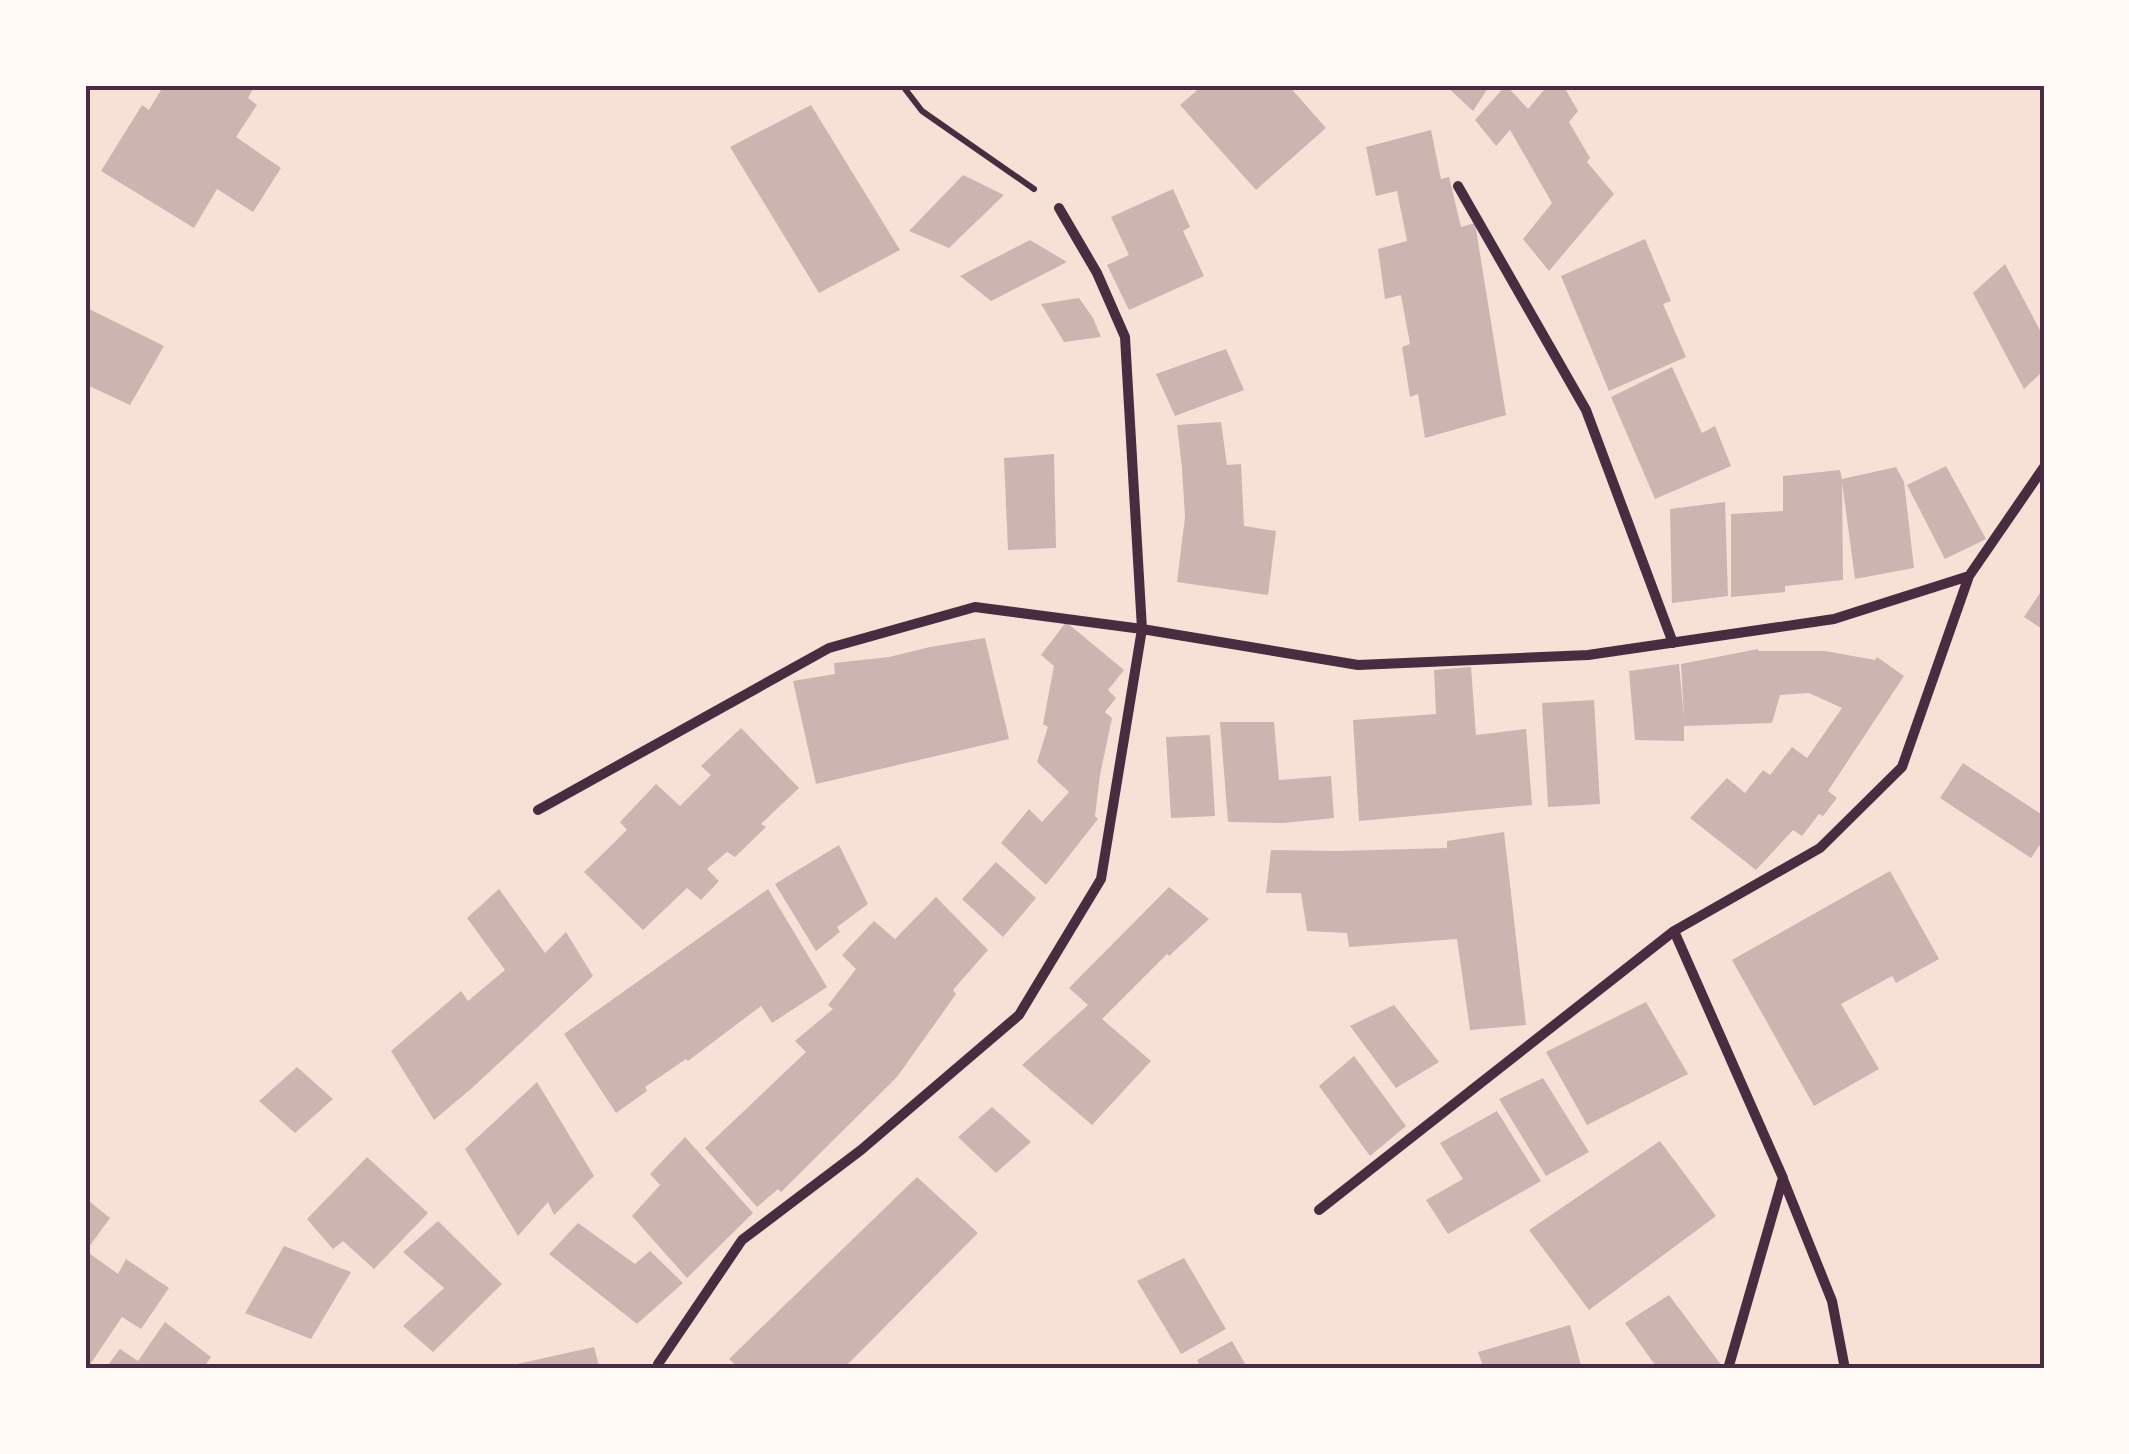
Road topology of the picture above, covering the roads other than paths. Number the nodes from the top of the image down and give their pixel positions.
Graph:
1 (1458, 186) dead end
2 (1058, 208) road end
3 (2044, 467) edge
4 (1969, 576) junction
5 (1142, 629) junction
6 (1673, 643) junction
7 (538, 810) dead end
8 (1674, 931) junction
9 (1783, 1178) junction
10 (1318, 1210) dead end
11 (658, 1364) dead end
12 (1728, 1369) edge
13 (1845, 1369) edge

1 - 6 street
2 - 5 street
3 - 4 street
4 - 6 street
4 - 8 street
5 - 6 street
5 - 7 street
5 - 11 street
8 - 9 street
8 - 10 street
9 - 12 street
9 - 13 street

